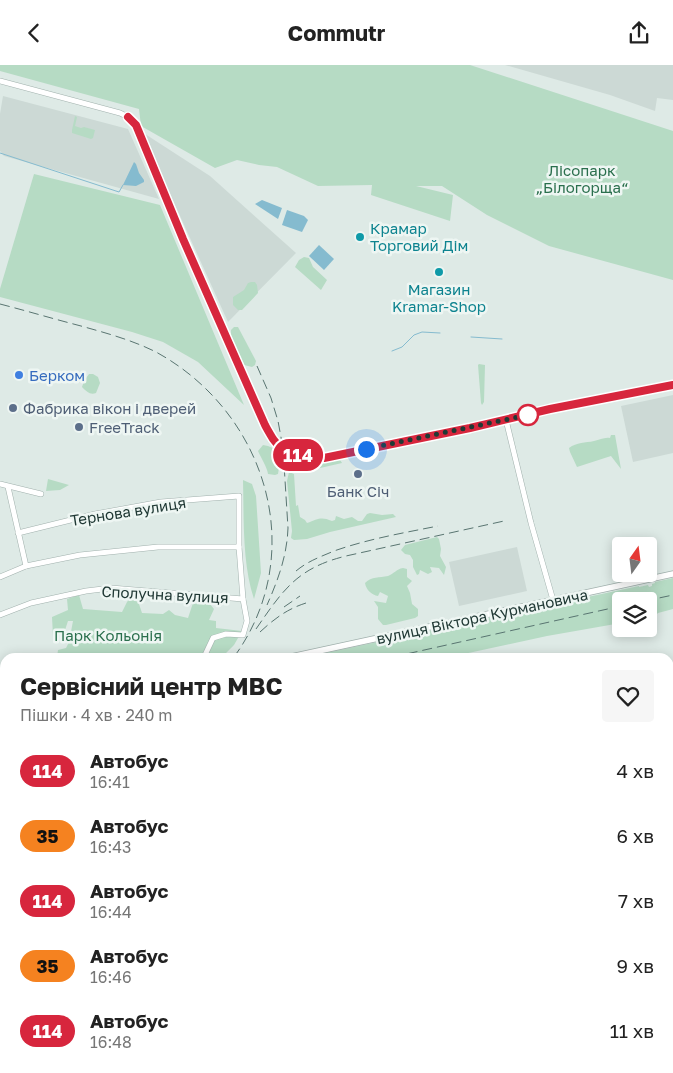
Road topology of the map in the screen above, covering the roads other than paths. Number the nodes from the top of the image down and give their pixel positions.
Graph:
1 (0, 81) edge
2 (673, 385) edge
3 (506, 420) junction
4 (0, 485) edge
5 (8, 487) junction
6 (41, 493) dead end
7 (18, 533) junction
8 (239, 547) junction
9 (26, 566) junction
10 (673, 574) edge
11 (0, 577) edge
12 (243, 599) junction
13 (553, 600) junction
14 (0, 615) edge
15 (206, 653) edge
16 (309, 653) edge

1 - 3 street
2 - 3 street
3 - 13 street
4 - 5 street
5 - 6 street
5 - 7 street
7 - 8 street, Тернова вулиця
7 - 9 street
8 - 9 street
8 - 12 street
9 - 11 street
10 - 13 street, вулиця Віктора Курмановича
12 - 14 street, Сполучна вулиця
12 - 15 street
13 - 16 street, вулиця Віктора Курмановича

